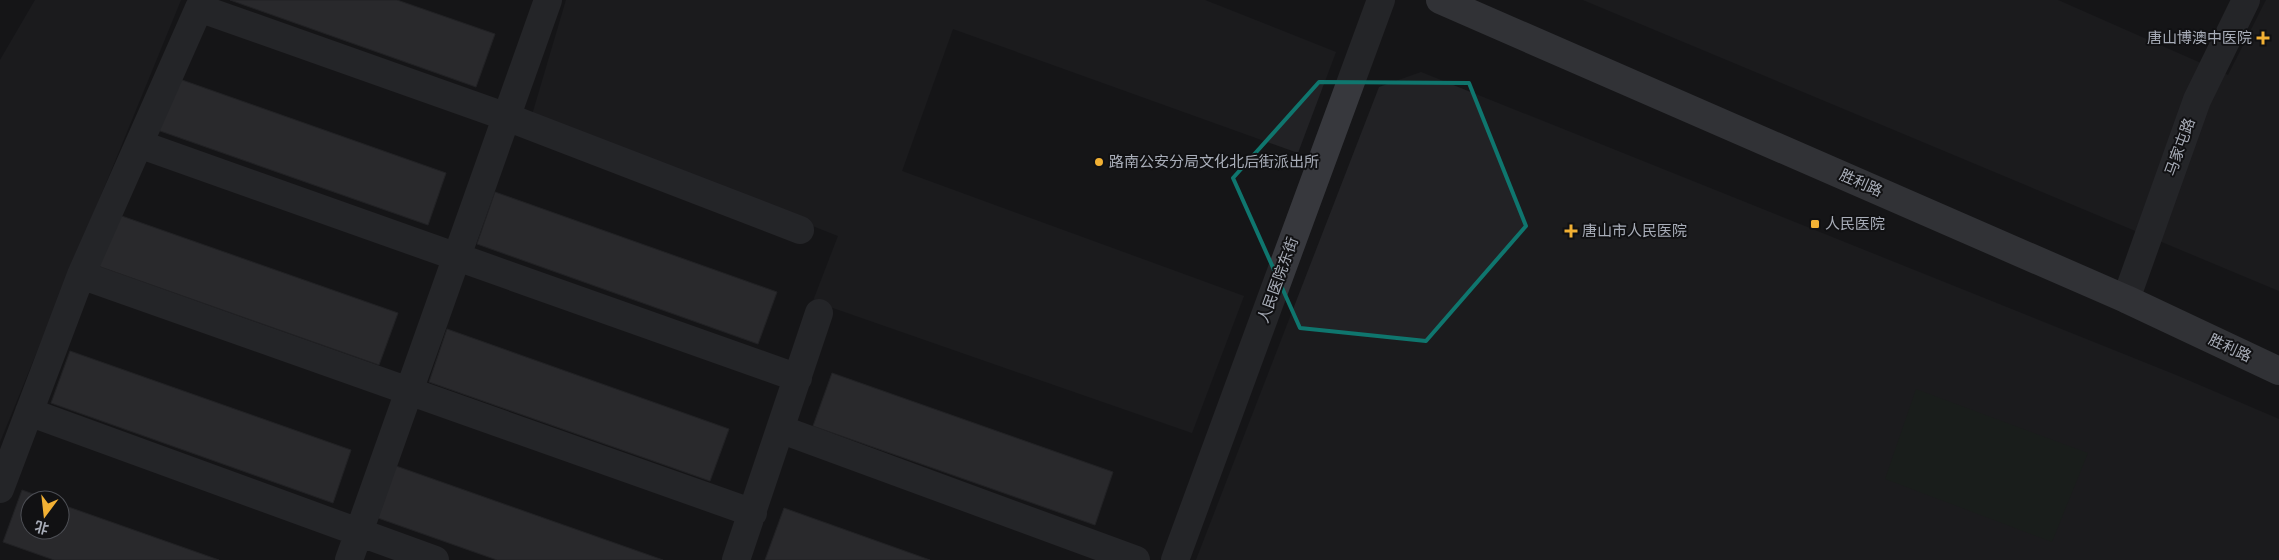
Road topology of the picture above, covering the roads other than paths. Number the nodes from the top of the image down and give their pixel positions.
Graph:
1 (1381, 0) edge
2 (1440, 0) edge
3 (2246, 0) edge
4 (540, 2) edge
5 (506, 117) junction
6 (139, 144) junction
7 (800, 230) dead end
8 (457, 257) junction
9 (81, 276) junction
10 (2126, 299) junction
11 (820, 313) dead end
12 (2279, 371) edge
13 (798, 378) junction
14 (409, 391) junction
15 (29, 412) junction
16 (780, 429) junction
17 (0, 489) edge
18 (753, 512) junction
19 (359, 532) junction
20 (349, 560) edge
21 (435, 560) edge
22 (736, 560) edge
23 (1136, 560) edge
24 (1175, 560) edge

1 - 24 street, 人民医院东街
2 - 10 main road, 胜利路
3 - 10 street, 马家屯路
4 - 5 street
5 - 6 street
5 - 7 street
5 - 8 street
6 - 8 street
6 - 9 street
8 - 13 street
8 - 14 street
9 - 14 street
9 - 15 street
10 - 12 main road, 胜利路
11 - 13 street
13 - 16 street
14 - 18 street
14 - 19 street
15 - 17 street
15 - 19 street
16 - 18 street
16 - 23 street
18 - 22 street
19 - 20 street
19 - 21 street

